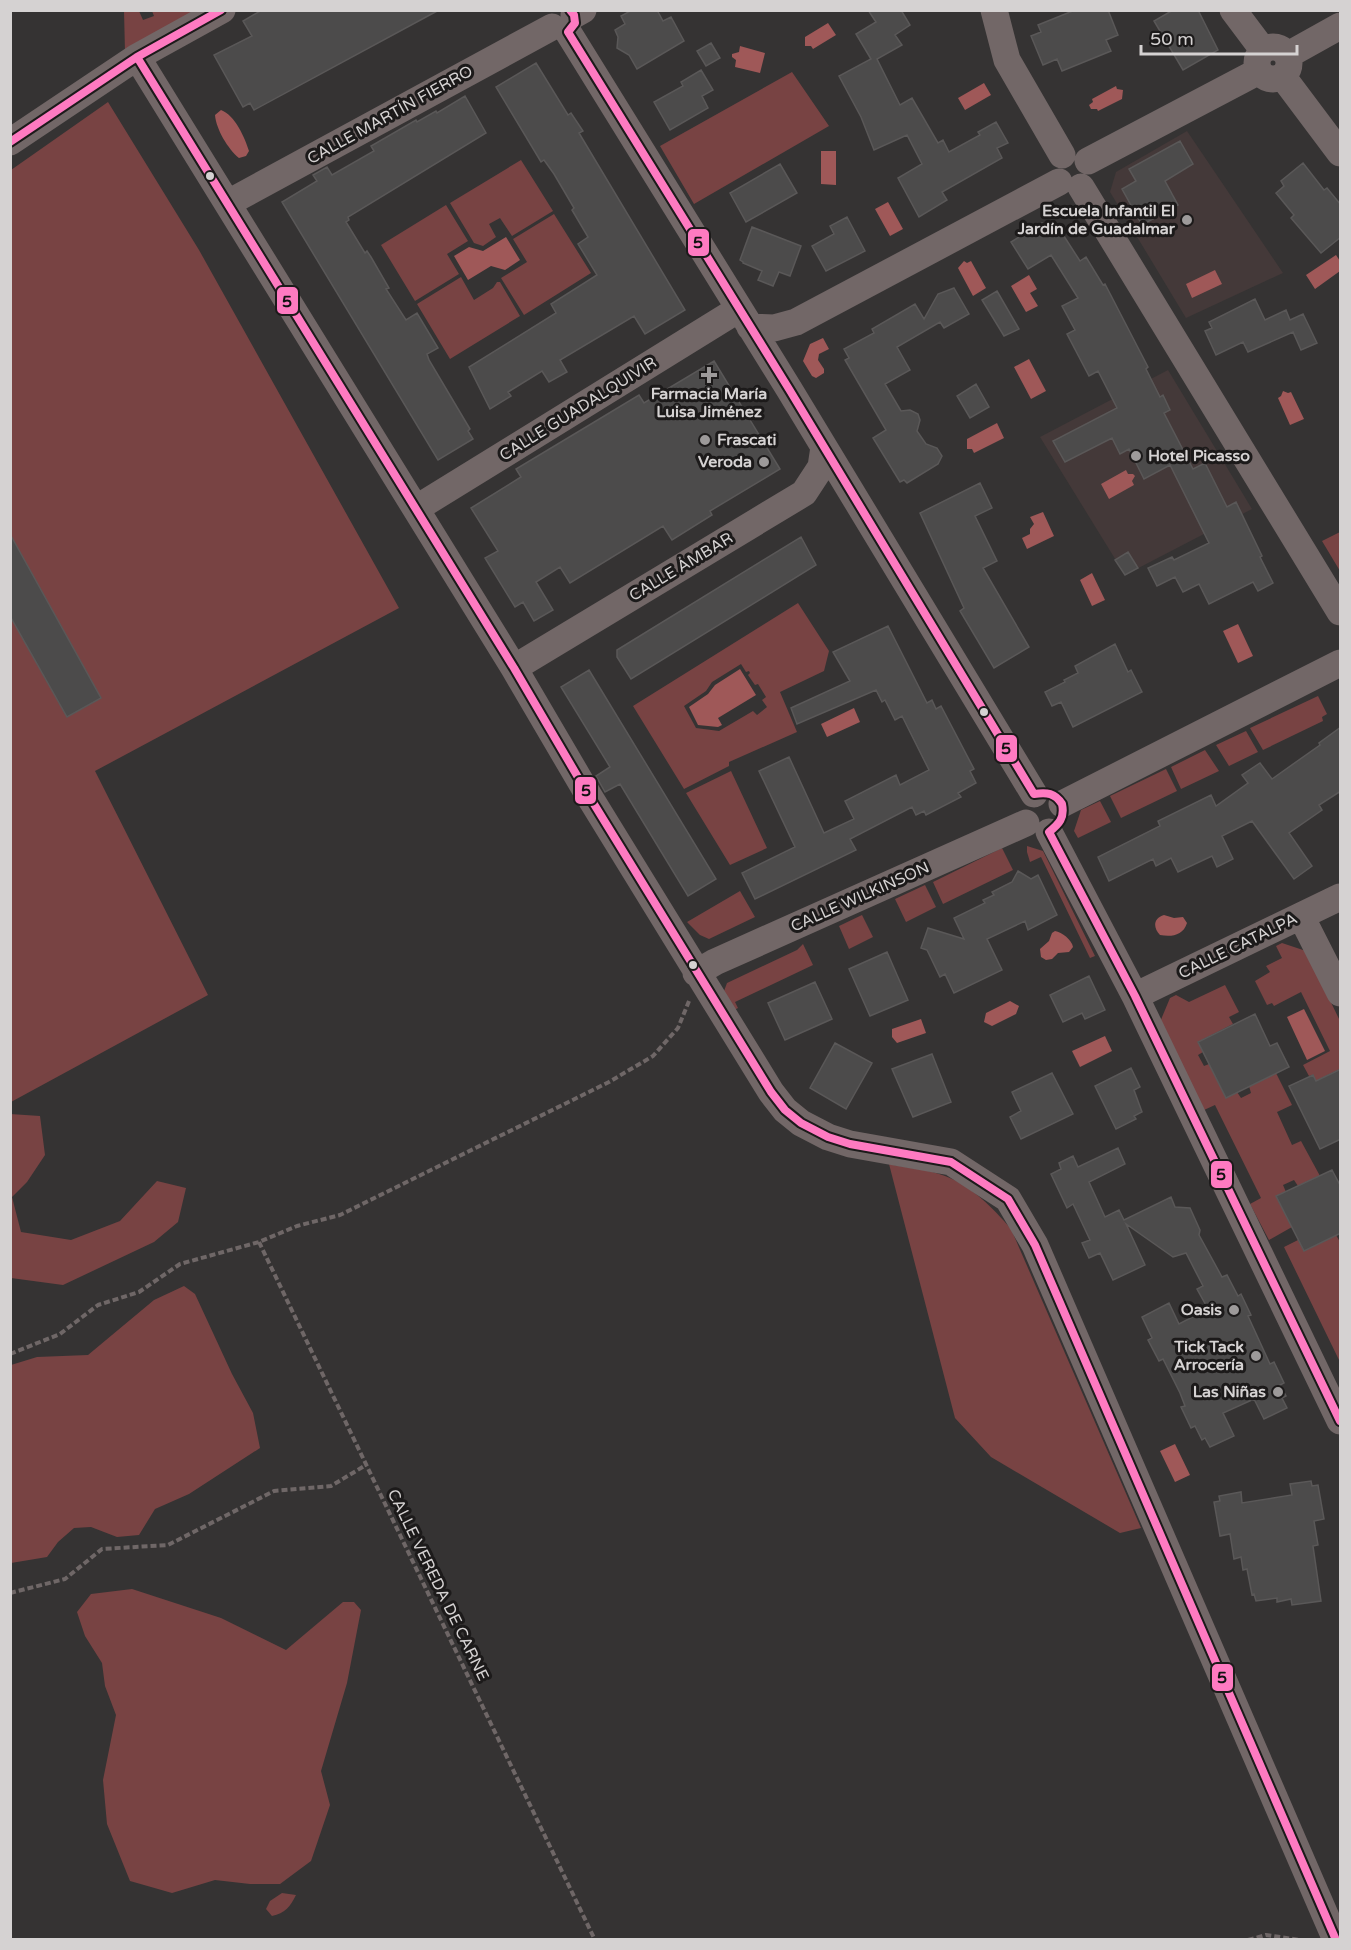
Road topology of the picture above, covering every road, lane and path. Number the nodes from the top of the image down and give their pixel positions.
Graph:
1 (222, 10) edge
2 (994, 10) edge
3 (1233, 10) edge
4 (567, 18) edge
5 (1341, 26) edge
6 (137, 57) junction
7 (1273, 63) junction
8 (10, 142) edge
9 (1341, 153) edge
10 (1062, 156) junction
11 (1088, 161) junction
12 (1070, 185) junction
13 (228, 203) junction
14 (745, 318) junction
15 (824, 447) junction
16 (417, 508) junction
17 (1341, 612) edge
18 (1341, 663) edge
19 (514, 668) junction
20 (1034, 794) junction
21 (1062, 804) junction
22 (1037, 827) junction
23 (1341, 897) edge
24 (1301, 915) junction
25 (692, 966) junction
26 (1341, 993) edge
27 (1135, 996) junction
28 (259, 1242) junction
29 (10, 1353) edge
30 (1341, 1421) edge
31 (366, 1465) junction
32 (10, 1593) edge
33 (595, 1940) edge
34 (1248, 1940) edge
35 (1300, 1940) edge
36 (1336, 1940) edge

1 - 6 street
2 - 10 street
3 - 7 street
4 - 13 street, CALLE MARTÍN FIERRO
4 - 14 street
5 - 7 street
6 - 8 street
6 - 13 street
7 - 9 street
7 - 11 street
10 - 11 street
10 - 12 street
11 - 12 street
12 - 14 street
12 - 17 street
13 - 16 street
14 - 15 street
14 - 16 street, CALLE GUADALQUIVIR
15 - 19 street, CALLE ÁMBAR
15 - 20 street
16 - 19 street
18 - 21 street
19 - 25 street
20 - 21 street
20 - 22 street
21 - 22 street
22 - 25 street, CALLE WILKINSON
22 - 27 street
23 - 24 street, CALLE CATALPA
24 - 26 street
24 - 27 street, CALLE CATALPA
25 - 28 path
25 - 36 street
27 - 30 street
28 - 29 path
28 - 31 path, CALLE VEREDA DE CARNE
31 - 32 path
31 - 33 path, CALLE VEREDA DE CARNE
34 - 35 path

